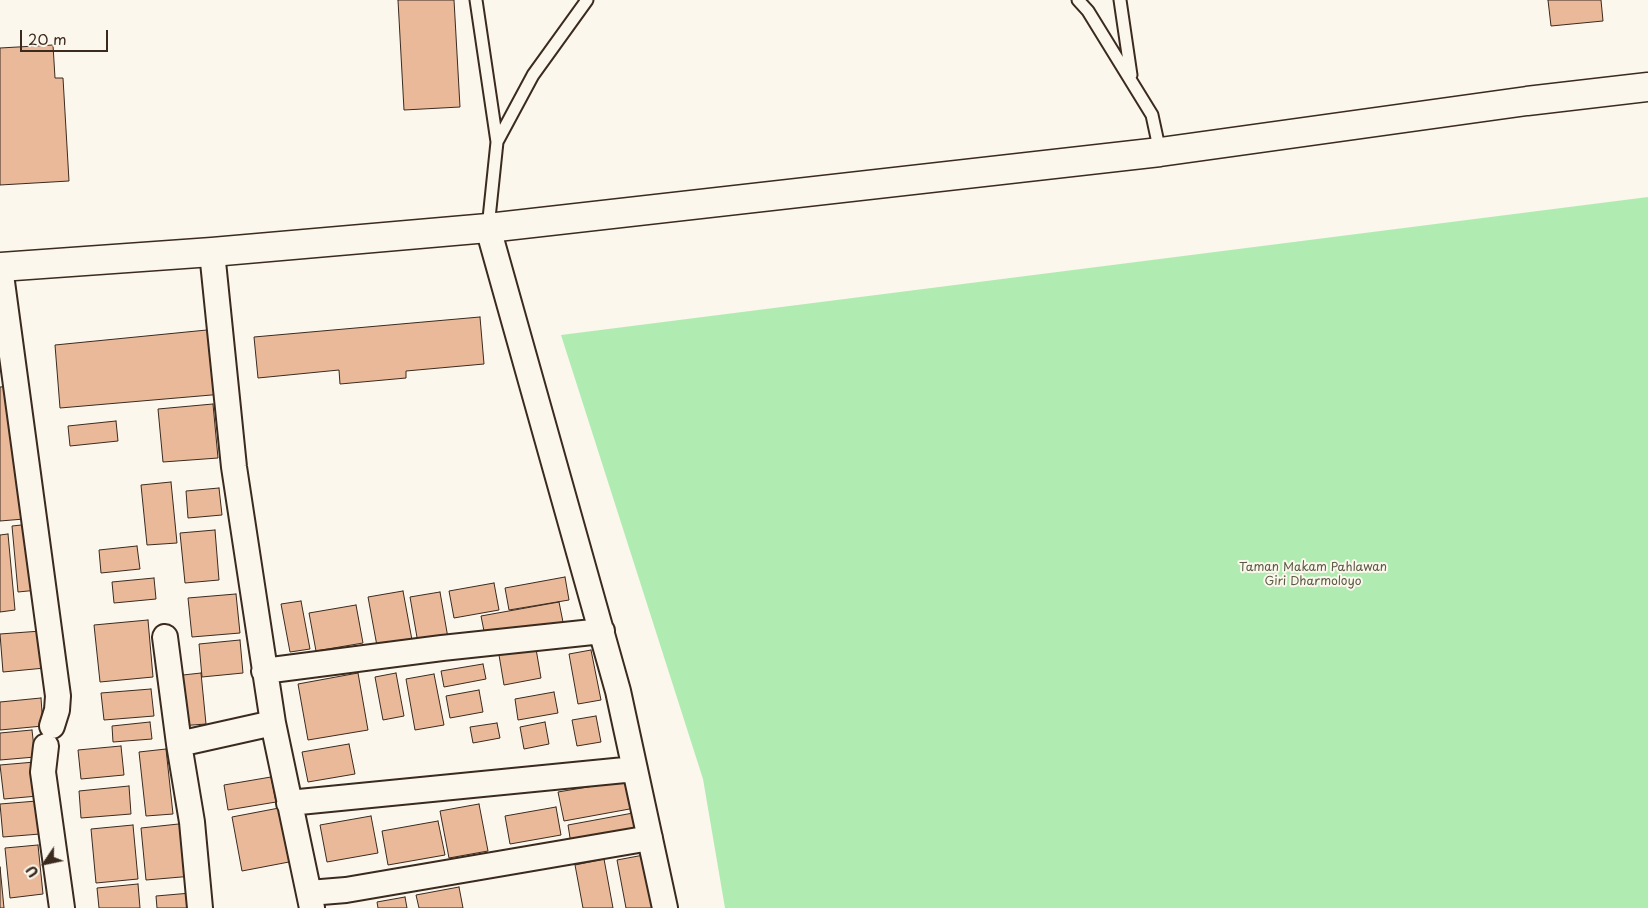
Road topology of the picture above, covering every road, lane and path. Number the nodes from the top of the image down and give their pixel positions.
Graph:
1 (476, 0) edge
2 (588, 0) edge
3 (1078, 0) edge
4 (1120, 0) edge
5 (1132, 80) junction
6 (1648, 87) edge
7 (498, 142) junction
8 (1160, 152) junction
9 (488, 228) junction
10 (212, 252) junction
11 (0, 267) edge
12 (602, 631) junction
13 (165, 637) dead end
14 (264, 671) junction
15 (273, 724) junction
16 (179, 744) junction
17 (635, 769) junction
18 (289, 803) junction
19 (650, 838) junction
20 (311, 901) edge
21 (62, 908) edge
22 (200, 908) edge
23 (665, 908) edge

1 - 7 lane
2 - 7 lane
3 - 5 lane
4 - 5 lane
5 - 8 lane
6 - 8 main road
7 - 9 lane
8 - 9 main road
9 - 10 main road
9 - 12 street
10 - 11 main road
10 - 14 street
11 - 21 street
12 - 14 street
12 - 17 street
13 - 16 street
14 - 15 street
15 - 16 street
15 - 18 street
16 - 22 street
17 - 18 street
17 - 19 street
18 - 20 street
19 - 20 street
19 - 23 street

